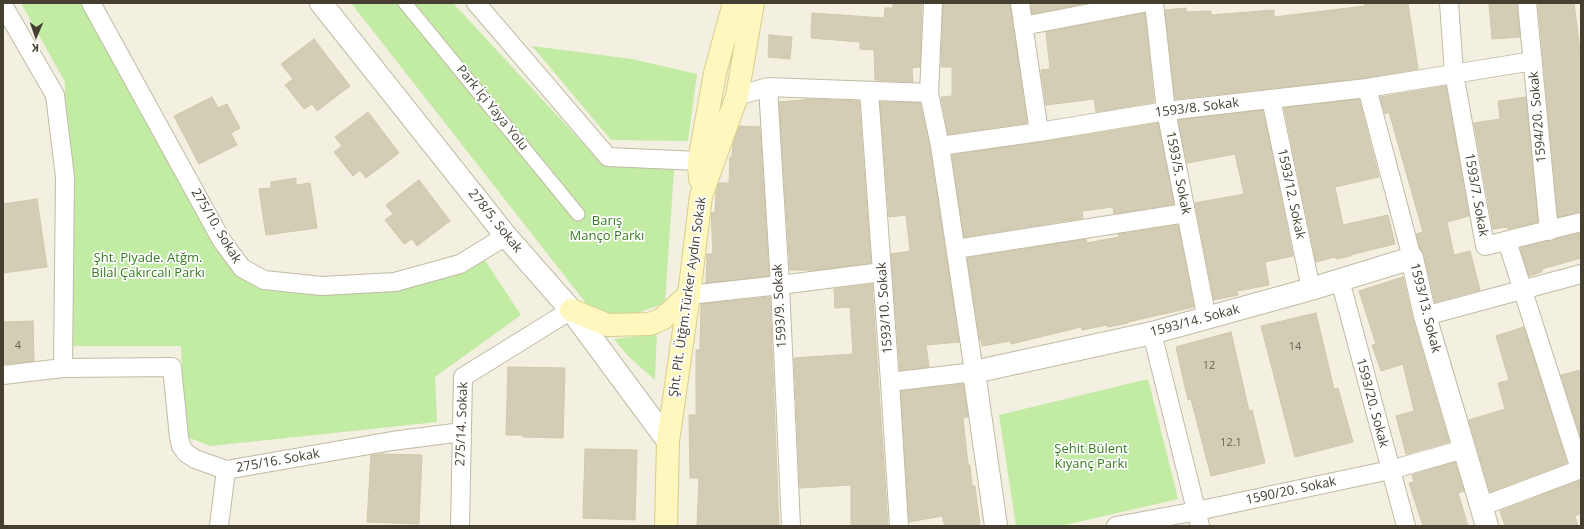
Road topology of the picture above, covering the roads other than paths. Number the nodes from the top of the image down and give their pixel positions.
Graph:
1 (91, 3) edge
2 (321, 3) edge
3 (405, 3) edge
4 (476, 3) edge
5 (734, 3) edge
6 (753, 3) edge
7 (933, 3) edge
8 (1020, 3) edge
9 (1142, 3) edge
10 (1154, 3) edge
11 (1449, 3) edge
12 (1527, 3) edge
13 (3, 5) edge
14 (1023, 26) junction
15 (1533, 61) junction
16 (1454, 73) junction
17 (768, 87) junction
18 (1367, 88) junction
19 (869, 91) junction
20 (930, 93) junction
21 (737, 96) junction
22 (1271, 99) junction
23 (1166, 111) junction
24 (1039, 132) junction
25 (940, 146) junction
26 (699, 161) junction
27 (701, 196) junction
28 (1186, 213) junction
29 (578, 214) dead end
30 (1581, 222) edge
31 (1549, 231) junction
32 (506, 236) junction
33 (1507, 241) junction
34 (956, 249) junction
35 (1412, 258) junction
36 (882, 272) junction
37 (1581, 274) edge
38 (1340, 280) junction
39 (780, 285) junction
40 (1311, 289) junction
41 (1522, 289) junction
42 (689, 295) junction
43 (571, 310) junction
44 (1425, 316) junction
45 (1207, 319) junction
46 (1152, 333) junction
47 (63, 368) junction
48 (974, 372) junction
49 (3, 375) edge
50 (890, 382) junction
51 (462, 432) junction
52 (668, 440) junction
53 (1464, 449) junction
54 (1581, 469) edge
55 (226, 470) junction
56 (1390, 470) junction
57 (1484, 517) edge
58 (1198, 519) edge
59 (219, 526) edge
60 (460, 526) edge
61 (666, 526) edge
62 (791, 526) edge
63 (898, 526) edge
64 (996, 526) edge
65 (1116, 526) edge
66 (1406, 526) edge

1 - 32 street, 275/10. Sokak
2 - 32 street, 278/5. Sokak
3 - 29 street, Park İçi Yaya Yolu
4 - 26 street
5 - 26 main road
6 - 21 main road, Şht. Plt. Ütğm.Türker Aydın Sokak
7 - 20 street
8 - 14 street
9 - 14 street
10 - 23 street, 1593/5. Sokak
11 - 16 street, 1593/7. Sokak
12 - 15 street, 1594/20. Sokak
13 - 47 street
14 - 24 street
15 - 16 street, 1593/8. Sokak
15 - 31 street, 1594/20. Sokak
16 - 18 street, 1593/8. Sokak
16 - 33 street, 1593/7. Sokak
17 - 19 street
17 - 21 street
17 - 39 street, 1593/9. Sokak
18 - 22 street, 1593/8. Sokak
18 - 35 street, 1593/13. Sokak
19 - 20 street
19 - 36 street, 1593/10. Sokak
20 - 25 street
21 - 27 main road, Şht. Plt. Ütğm.Türker Aydın Sokak
22 - 23 street, 1593/8. Sokak
22 - 40 street, 1593/12. Sokak
23 - 24 street, 1593/8. Sokak
23 - 28 street, 1593/5. Sokak
24 - 25 street, 1593/8. Sokak
25 - 34 street
26 - 27 main road
27 - 42 main road, Şht. Plt. Ütğm.Türker Aydın Sokak
28 - 34 street
28 - 45 street, 1593/5. Sokak
30 - 31 street
31 - 33 street
32 - 43 street, 278/5. Sokak
33 - 41 street, 1593/7. Sokak
34 - 48 street
35 - 38 street, 1593/14. Sokak
35 - 44 street, 1593/13. Sokak
36 - 39 street
36 - 50 street, 1593/10. Sokak
37 - 41 street
38 - 40 street, 1593/14. Sokak
38 - 56 street, 1593/20. Sokak
39 - 42 street
39 - 62 street, 1593/9. Sokak
40 - 45 street, 1593/14. Sokak
41 - 44 street
41 - 54 street, 1593/7. Sokak
42 - 43 main road
42 - 52 main road, Şht. Plt. Ütğm.Türker Aydın Sokak
43 - 51 street, 275/14. Sokak
43 - 52 street, 278/5. Sokak
44 - 53 street, 1593/13. Sokak
45 - 46 street, 1593/14. Sokak
46 - 48 street, 1593/14. Sokak
46 - 58 street
47 - 49 street, 275/16. Sokak
47 - 55 street, 275/16. Sokak
48 - 50 street
48 - 64 street
50 - 63 street, 1593/10. Sokak
51 - 55 street, 275/16. Sokak
51 - 60 street, 275/14. Sokak
52 - 61 main road, Şht. Plt. Ütğm.Türker Aydın Sokak
53 - 56 street, 1590/20. Sokak
53 - 57 street, 1593/13. Sokak
54 - 57 street
55 - 59 street
56 - 58 street, 1590/20. Sokak
56 - 66 street, 1593/20. Sokak
58 - 65 street, 1590/20. Sokak

